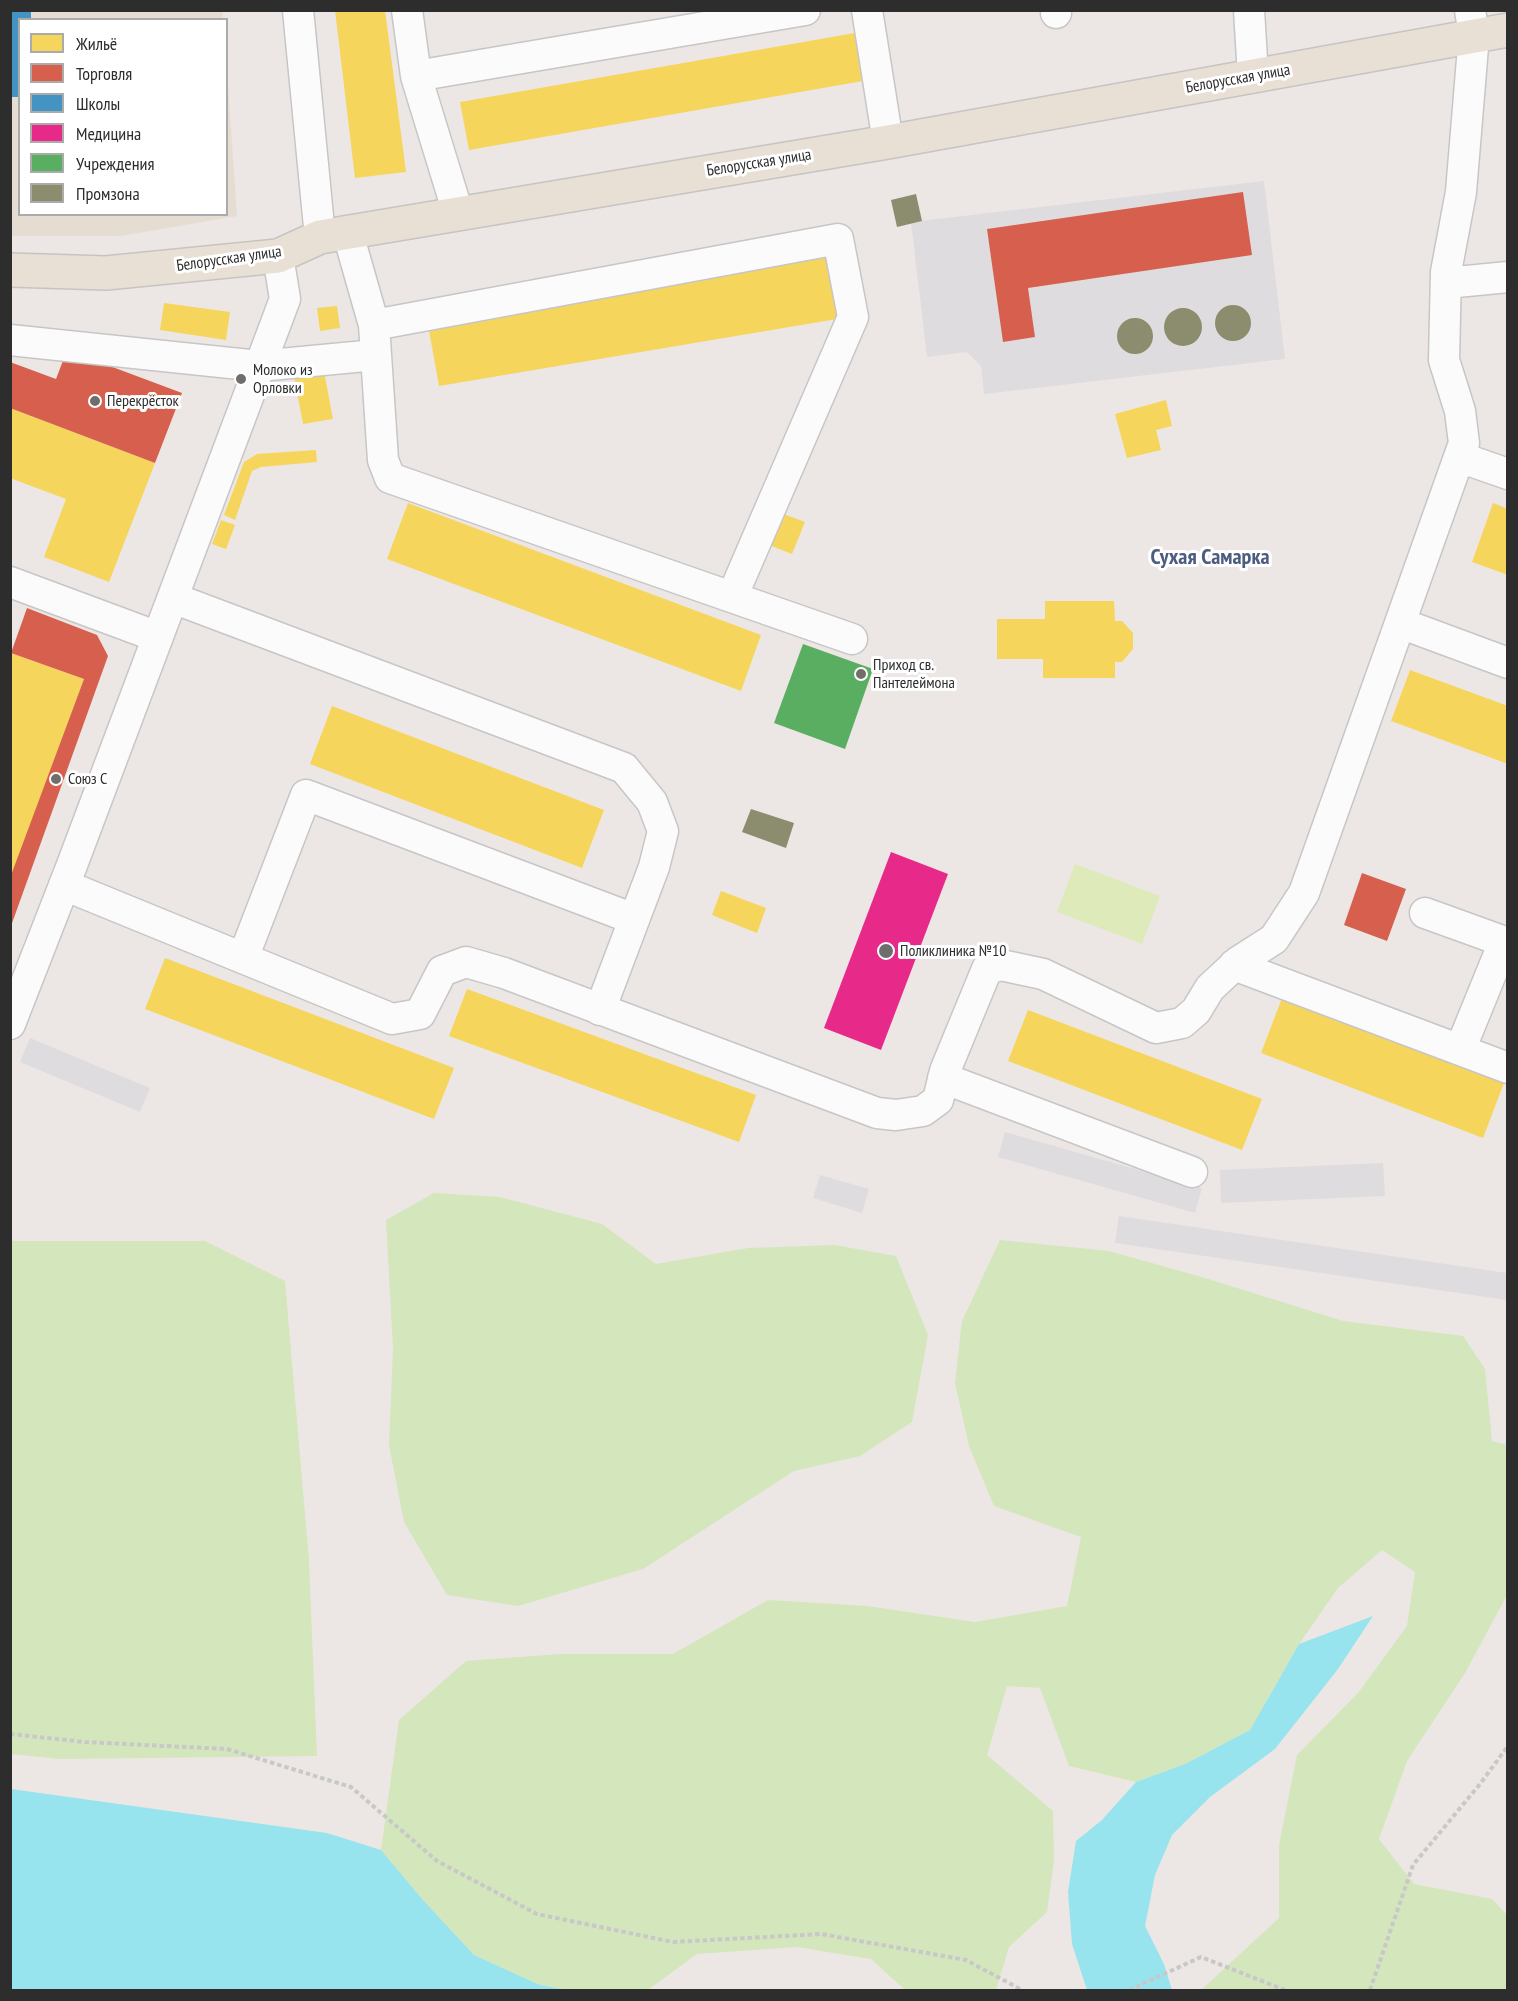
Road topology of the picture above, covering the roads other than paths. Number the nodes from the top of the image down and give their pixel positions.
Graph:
1 (298, 10) edge
2 (407, 10) edge
3 (805, 10) edge
4 (867, 10) edge
5 (1249, 10) edge
6 (1472, 23) edge
7 (1508, 30) edge
8 (416, 75) junction
9 (1253, 76) junction
10 (888, 142) junction
11 (458, 213) junction
12 (334, 236) junction
13 (278, 256) junction
14 (10, 270) edge
15 (1508, 277) edge
16 (1446, 283) junction
17 (374, 325) junction
18 (10, 340) edge
19 (376, 355) junction
20 (260, 366) junction
21 (1508, 452) edge
22 (1459, 457) junction
23 (1508, 474) edge
24 (10, 582) edge
25 (732, 597) junction
26 (172, 598) junction
27 (1400, 623) junction
28 (158, 637) junction
29 (852, 639) dead end
30 (1508, 663) edge
31 (64, 885) junction
32 (1425, 913) dead end
33 (634, 919) junction
34 (1506, 943) edge
35 (243, 958) junction
36 (1234, 965) junction
37 (16, 982) edge
38 (600, 1010) junction
39 (10, 1024) edge
40 (1460, 1050) junction
41 (1507, 1067) edge
42 (943, 1078) junction
43 (1192, 1172) dead end

1 - 12 street
2 - 8 street
3 - 8 street
4 - 10 street
5 - 9 street
6 - 7 main road, Белорусская улица
6 - 9 main road, Белорусская улица
6 - 16 street
8 - 11 street
9 - 10 main road, Белорусская улица
10 - 11 main road, Белорусская улица
11 - 12 main road, Белорусская улица
12 - 13 main road, Белорусская улица
12 - 17 street
13 - 14 main road, Белорусская улица
13 - 20 street
15 - 16 street
16 - 22 street
17 - 19 street
17 - 25 street
18 - 20 street
19 - 20 street
19 - 25 street
20 - 26 street
21 - 22 street
22 - 23 street
22 - 27 street
24 - 28 street
25 - 29 street
26 - 28 street
26 - 33 street
27 - 30 street
27 - 36 street
28 - 31 street
31 - 35 street
31 - 37 street
32 - 34 street
33 - 35 street
33 - 38 street
34 - 40 street
35 - 38 street
36 - 40 street
36 - 42 street
37 - 39 street
38 - 42 street
40 - 41 street
42 - 43 street

